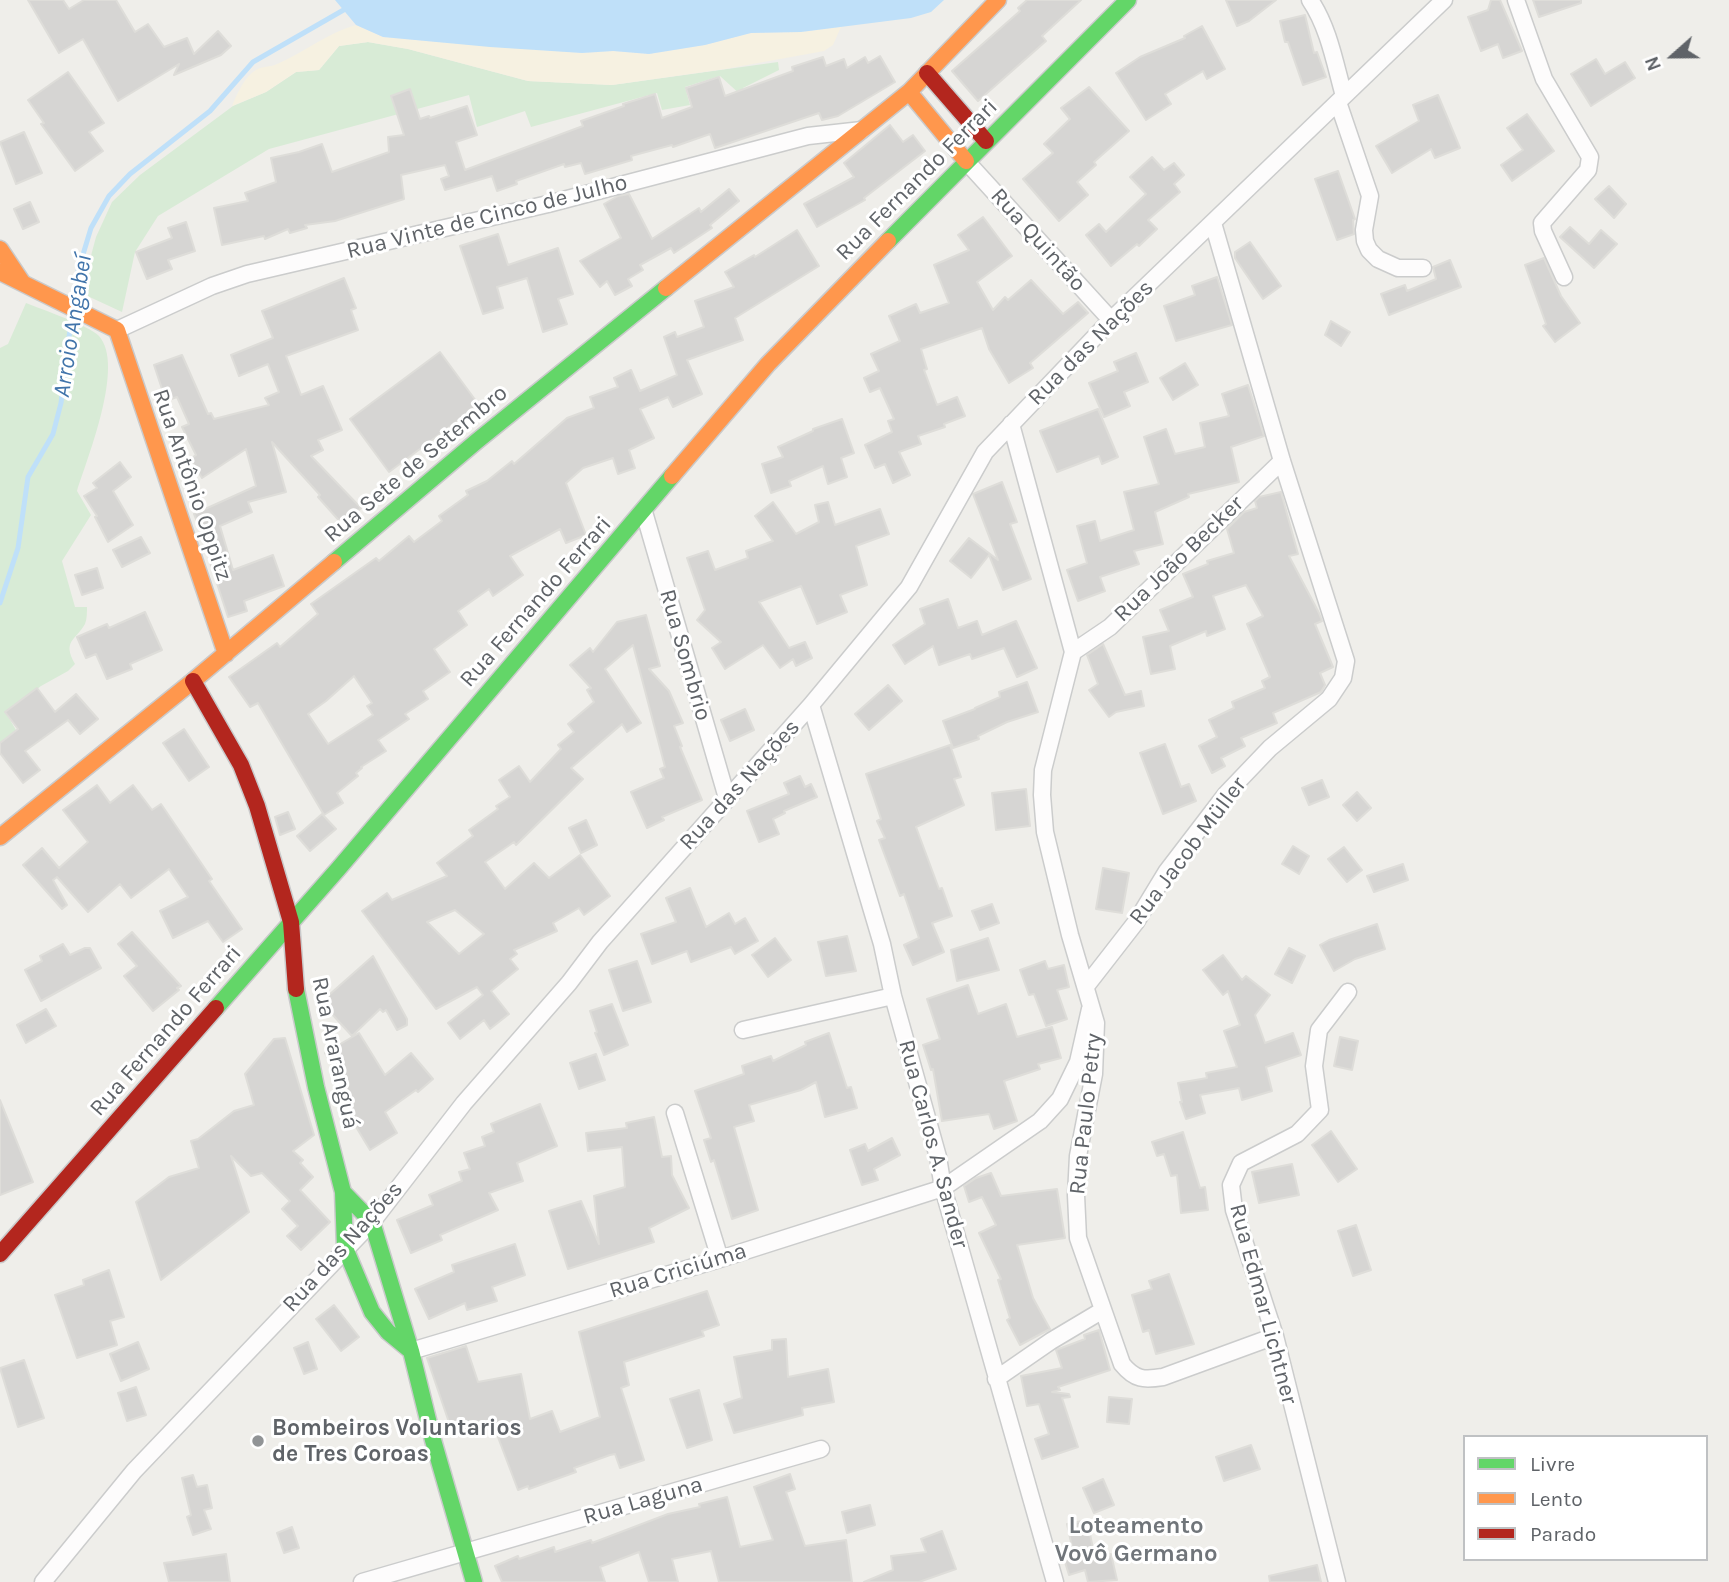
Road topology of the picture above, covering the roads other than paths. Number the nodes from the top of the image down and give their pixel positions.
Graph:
1 (998, 0) edge
2 (1128, 0) edge
3 (1310, 0) edge
4 (1444, 0) edge
5 (1516, 0) edge
6 (927, 73) junction
7 (909, 92) junction
8 (1341, 99) junction
9 (972, 124) junction
10 (864, 130) junction
11 (986, 141) junction
12 (951, 144) junction
13 (966, 161) junction
14 (1213, 223) junction
15 (0, 249) edge
16 (1423, 268) dead end
17 (0, 272) edge
18 (1564, 277) dead end
19 (22, 282) junction
20 (1111, 320) junction
21 (117, 330) junction
22 (1011, 424) junction
23 (1282, 461) junction
24 (643, 512) junction
25 (1073, 653) junction
26 (226, 654) junction
27 (193, 681) junction
28 (811, 705) junction
29 (727, 798) junction
30 (0, 837) edge
31 (291, 922) junction
32 (1087, 985) junction
33 (1348, 992) dead end
34 (894, 996) junction
35 (1091, 1003) junction
36 (743, 1031) dead end
37 (675, 1113) dead end
38 (943, 1188) junction
39 (343, 1192) junction
40 (372, 1222) junction
41 (345, 1248) junction
42 (0, 1254) edge
43 (720, 1258) junction
44 (1104, 1310) junction
45 (1275, 1336) junction
46 (411, 1351) junction
47 (996, 1378) junction
48 (821, 1449) dead end
49 (466, 1553) junction
50 (43, 1581) edge
51 (362, 1582) edge
52 (474, 1582) edge
53 (1055, 1582) edge
54 (1337, 1582) edge

1 - 6 main road, Rua Sete de Setembro
2 - 11 main road, Rua Fernando Ferrari
3 - 8 street
4 - 8 street, Rua das Nações
5 - 18 street
6 - 7 main road, Rua Sete de Setembro
6 - 9 main road
7 - 10 main road, Rua Sete de Setembro
7 - 12 main road
8 - 14 street, Rua das Nações
8 - 16 street
9 - 11 main road
9 - 12 main road
10 - 21 street, Rua Vinte de Cinco de Julho
10 - 26 main road, Rua Sete de Setembro
11 - 13 main road, Rua Fernando Ferrari
12 - 13 main road
13 - 20 street, Rua Quintão
13 - 24 main road, Rua Fernando Ferrari
14 - 20 street, Rua das Nações
14 - 23 street
15 - 19 main road
17 - 19 main road
19 - 21 main road
20 - 22 street, Rua das Nações
21 - 26 main road, Rua Antônio Oppitz
22 - 25 street
22 - 28 street, Rua das Nações
23 - 25 street, Rua João Becker
23 - 32 street, Rua Jacob Müller
24 - 29 street, Rua Sombrio
24 - 31 main road, Rua Fernando Ferrari
25 - 32 street, Rua Paulo Petry
26 - 27 main road, Rua Sete de Setembro
27 - 30 main road, Rua Sete de Setembro
27 - 31 main road
28 - 29 street, Rua das Nações
28 - 34 street, Rua Carlos A. Sander
29 - 40 street, Rua das Nações
31 - 39 main road, Rua Araranguá
31 - 42 main road, Rua Fernando Ferrari
32 - 35 street, Rua Paulo Petry
33 - 45 street, Rua Edmar Lichtner
34 - 36 street
34 - 38 street, Rua Carlos A. Sander
35 - 38 street, Rua Criciúma
35 - 44 street, Rua Paulo Petry
37 - 43 street
38 - 43 street, Rua Criciúma
38 - 47 street, Rua Carlos A. Sander
39 - 40 main road, Rua Araranguá
39 - 41 main road, Rua Araranguá
40 - 41 street, Rua das Nações
40 - 46 main road, Rua Araranguá
41 - 46 main road, Rua Araranguá
41 - 50 street, Rua das Nações
43 - 46 street, Rua Criciúma
44 - 45 street, Rua Paulo Petry
44 - 47 street
45 - 54 street, Rua Edmar Lichtner
46 - 49 main road, Rua Araranguá
47 - 53 street, Rua Carlos A. Sander
48 - 49 street, Rua Laguna
49 - 51 street, Rua Laguna
49 - 52 main road, Rua Araranguá

